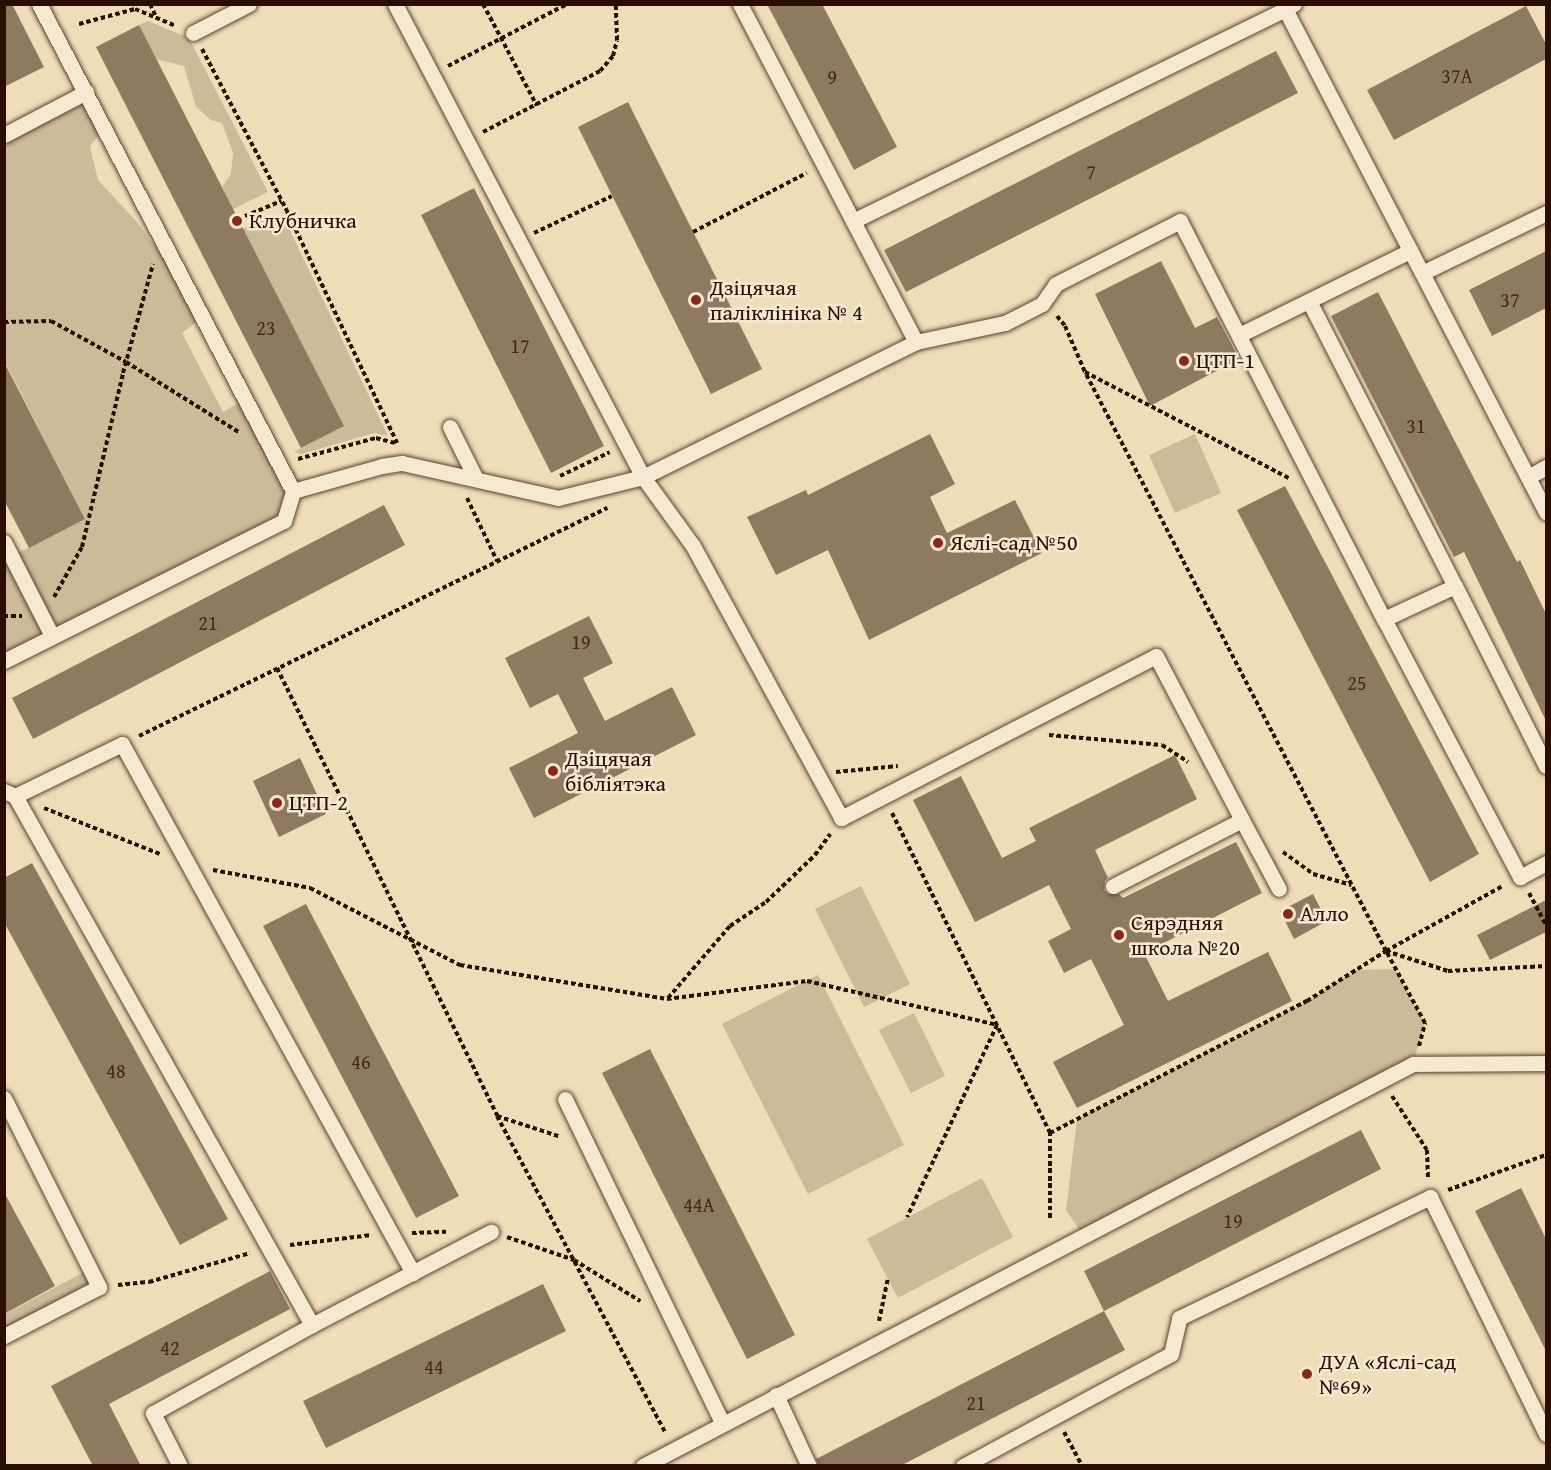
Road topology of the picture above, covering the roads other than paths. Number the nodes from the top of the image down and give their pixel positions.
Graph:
1 (39, 4) edge
2 (249, 4) edge
3 (395, 4) edge
4 (740, 4) edge
5 (1287, 6) edge
6 (193, 33) road end
7 (86, 92) junction
8 (4, 135) edge
9 (1546, 213) edge
10 (853, 221) junction
11 (1410, 251) junction
12 (1422, 273) junction
13 (1309, 302) junction
14 (1239, 335) junction
15 (916, 342) junction
16 (450, 427) dead end
17 (1546, 467) edge
18 (643, 477) junction
19 (1528, 477) junction
20 (476, 479) junction
21 (293, 491) junction
22 (1546, 512) edge
23 (4, 542) edge
24 (1455, 586) junction
25 (1384, 619) junction
26 (52, 636) junction
27 (4, 662) edge
28 (1546, 766) edge
29 (10, 793) edge
30 (1242, 820) junction
31 (1546, 863) edge
32 (1113, 886) dead end
33 (1279, 889) dead end
34 (1546, 1063) edge
35 (4, 1098) edge
36 (565, 1099) dead end
37 (491, 1232) dead end
38 (413, 1274) junction
39 (312, 1325) junction
40 (4, 1336) edge
41 (776, 1395) junction
42 (723, 1424) junction
43 (1546, 1434) edge
44 (180, 1466) edge
45 (643, 1466) edge
46 (809, 1466) edge
47 (963, 1466) edge

1 - 7 lane
2 - 6 lane
3 - 18 lane
4 - 10 lane
5 - 10 lane
5 - 11 lane
7 - 8 lane
7 - 21 lane
9 - 12 lane
10 - 15 lane
11 - 12 lane
11 - 13 lane
12 - 19 lane
13 - 14 lane
13 - 24 lane
14 - 15 lane
14 - 25 lane
15 - 18 lane
16 - 20 lane
17 - 19 lane
18 - 20 lane
18 - 30 lane
19 - 22 lane
20 - 21 lane
21 - 26 lane
23 - 26 lane
24 - 25 lane
24 - 28 lane
25 - 31 lane
26 - 27 lane
29 - 38 lane
29 - 39 lane
30 - 32 lane
30 - 33 lane
34 - 41 lane
35 - 40 lane
36 - 42 lane
37 - 38 lane
38 - 39 lane
39 - 44 lane
41 - 42 lane
41 - 46 lane
42 - 45 lane
43 - 47 lane

